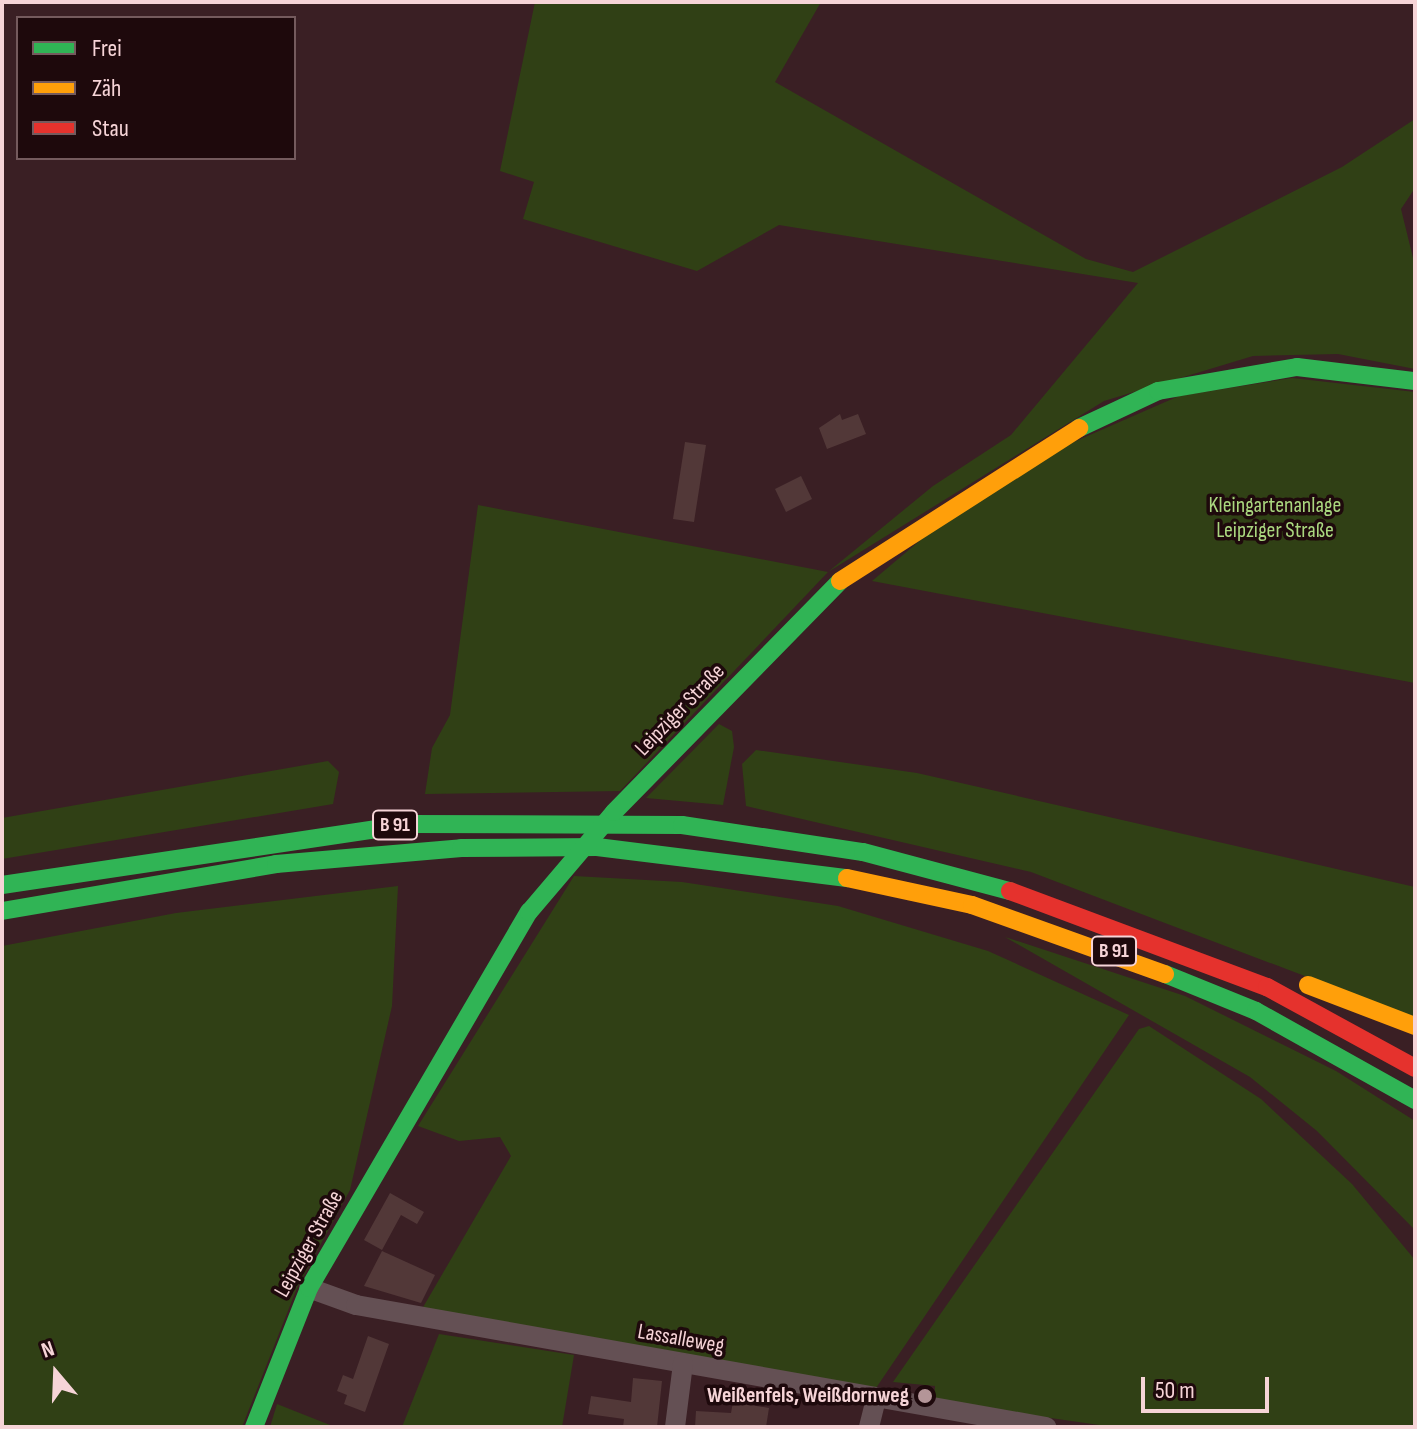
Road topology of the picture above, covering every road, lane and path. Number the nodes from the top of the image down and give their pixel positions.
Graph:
1 (1415, 381) edge
2 (2, 885) edge
3 (2, 911) edge
4 (1152, 936) junction
5 (1415, 1026) edge
6 (1415, 1068) edge
7 (1415, 1100) edge
8 (309, 1288) junction
9 (683, 1364) junction
10 (876, 1399) junction
11 (254, 1427) edge
12 (675, 1427) edge
13 (869, 1427) edge
14 (1046, 1427) edge

1 - 8 main road, Leipziger Straße
2 - 4 main road, B 91
3 - 7 main road, B 91
4 - 5 main road
4 - 6 main road, B 91
8 - 9 street, Lassalleweg
8 - 11 main road, Leipziger Straße
9 - 10 street, Lassalleweg
9 - 12 street
10 - 13 street
10 - 14 street, Lassalleweg

